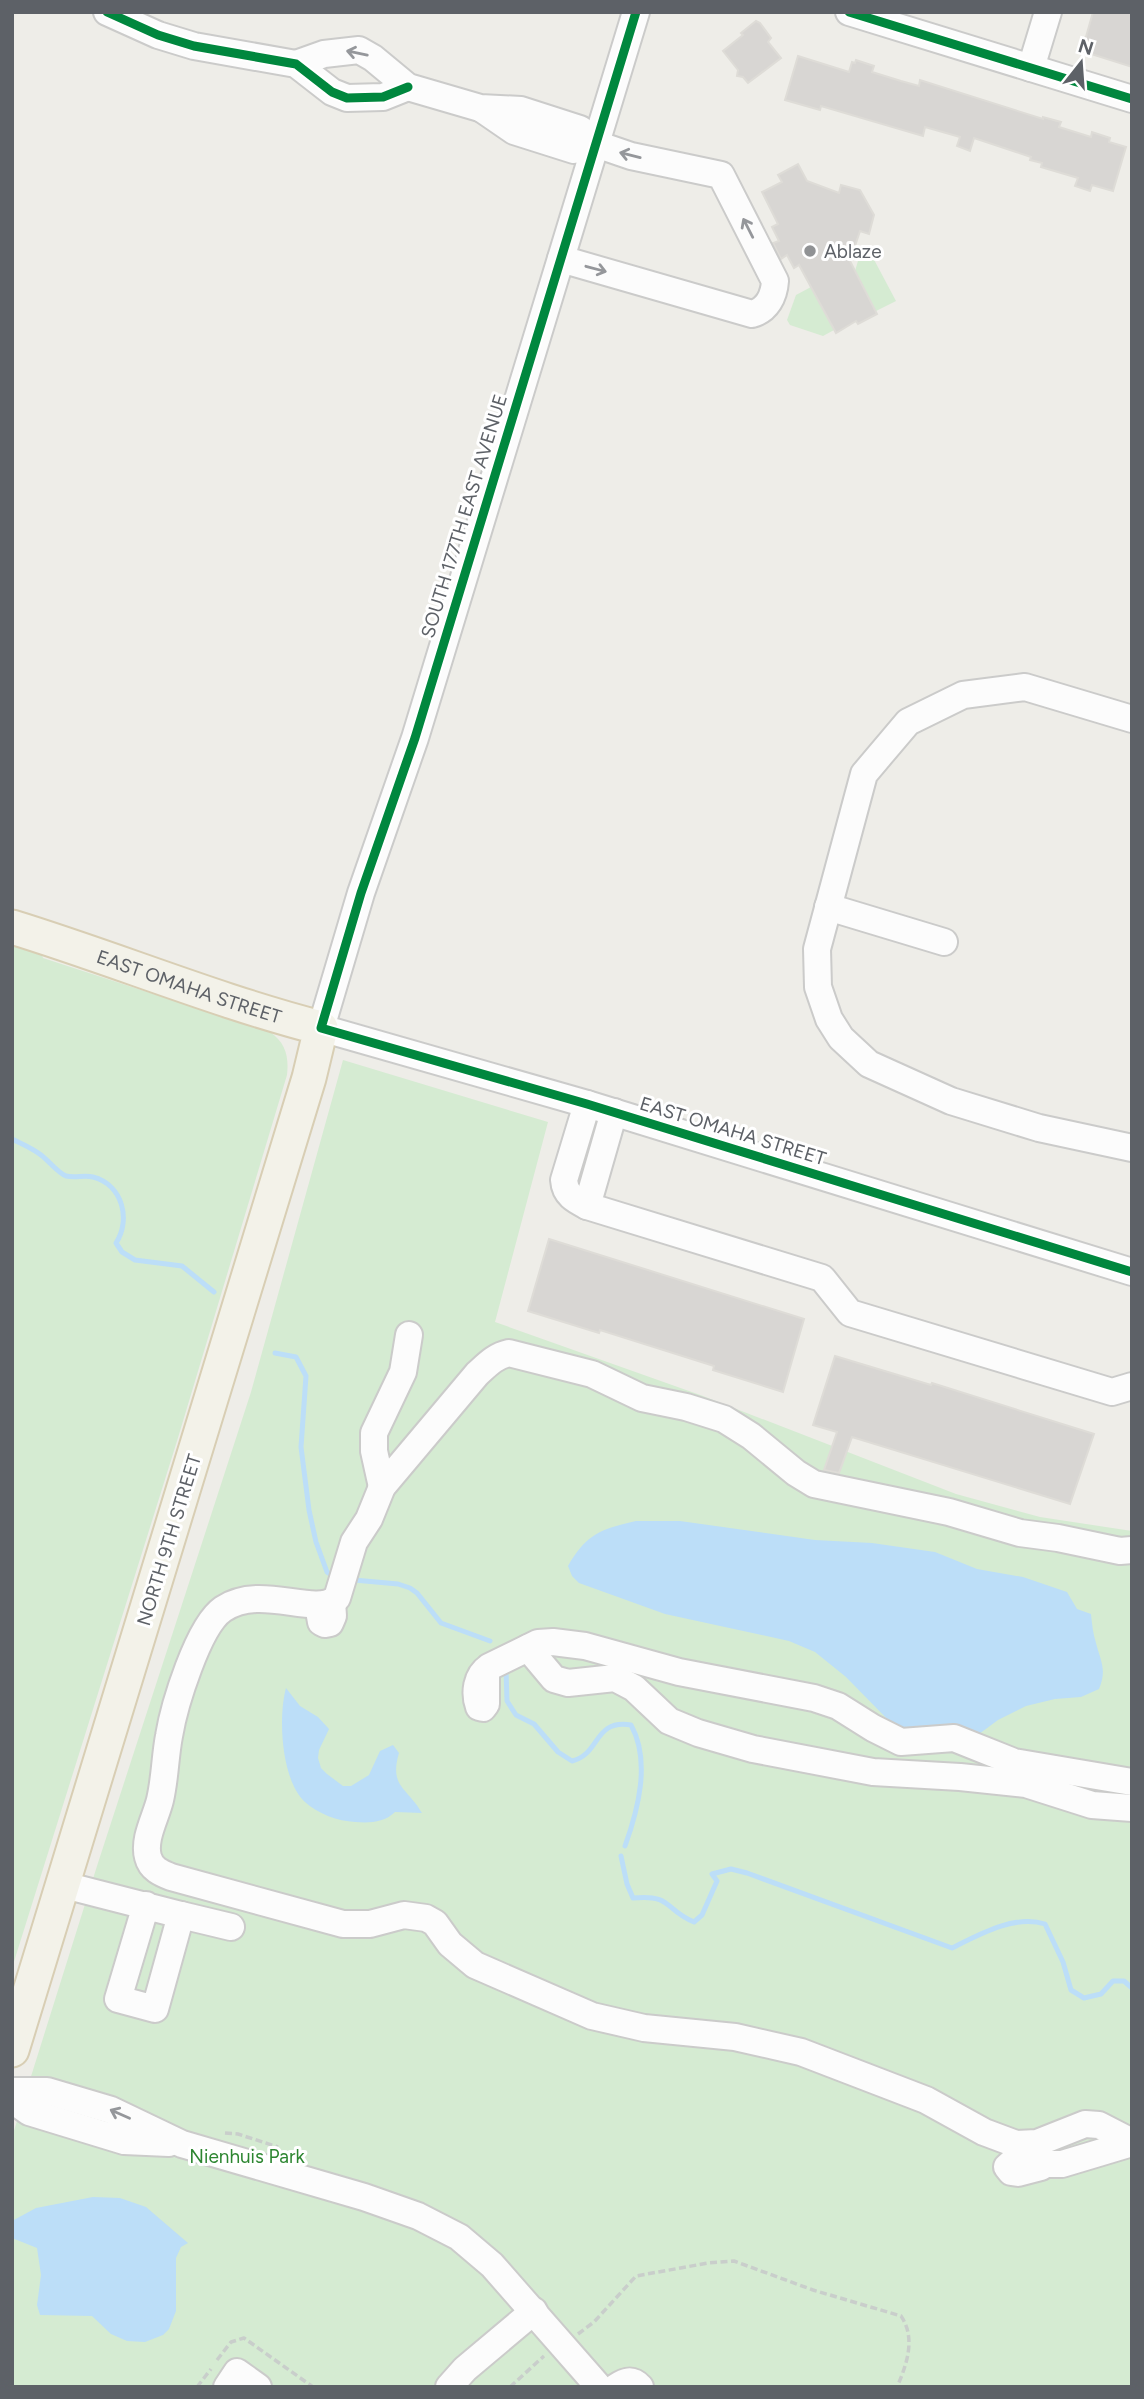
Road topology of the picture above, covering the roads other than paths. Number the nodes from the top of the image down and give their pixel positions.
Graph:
1 (107, 12) edge
2 (636, 12) edge
3 (849, 12) edge
4 (1048, 12) edge
5 (296, 64) junction
6 (1031, 68) junction
7 (408, 87) junction
8 (1132, 99) edge
9 (596, 145) junction
10 (561, 259) junction
11 (1132, 719) edge
12 (828, 907) junction
13 (12, 928) edge
14 (944, 942) dead end
15 (321, 1028) junction
16 (587, 1104) junction
17 (614, 1112) junction
18 (575, 1147) junction
19 (1132, 1148) edge
20 (601, 1155) junction
21 (587, 1206) junction
22 (1132, 1272) edge
23 (409, 1335) dead end
24 (1132, 1386) edge
25 (382, 1487) junction
26 (1132, 1550) edge
27 (528, 1647) junction
28 (488, 1667) dead end
29 (1132, 1782) edge
30 (1132, 1808) edge
31 (64, 1885) junction
32 (146, 1905) junction
33 (181, 1915) junction
34 (231, 1927) dead end
35 (12, 2050) edge
36 (12, 2091) edge
37 (12, 2100) edge
38 (1132, 2143) edge
39 (181, 2144) junction
40 (1041, 2167) dead end
41 (534, 2311) junction
42 (227, 2387) edge
43 (258, 2387) edge
44 (449, 2387) edge
45 (599, 2387) edge
46 (617, 2387) edge
47 (640, 2387) edge

1 - 5 street
2 - 9 street, SOUTH 177TH EAST AVENUE
3 - 6 street
4 - 6 street
5 - 7 street
7 -> 5 street
6 - 8 street
7 - 9 street
9 - 10 street, SOUTH 177TH EAST AVENUE
10 -> 9 street
10 - 15 street, SOUTH 177TH EAST AVENUE
11 - 12 street
12 - 14 street
12 - 19 street
13 - 15 main road, EAST OMAHA STREET
15 - 16 street, EAST OMAHA STREET
15 - 31 main road, NORTH 9TH STREET
16 - 17 street, EAST OMAHA STREET
16 - 18 street
17 - 20 street
17 - 22 street, EAST OMAHA STREET
18 - 20 street
18 - 21 street
20 - 21 street
21 - 24 street
23 - 25 street
25 - 26 street
25 - 38 street
27 - 28 street
27 - 29 street
27 - 30 street
31 - 32 street
31 - 35 main road, NORTH 9TH STREET
32 - 33 street
32 - 33 street
33 - 34 street
39 -> 36 street
37 - 39 street
38 - 40 street
39 - 41 street
41 - 44 street
41 - 45 street
42 - 43 street
46 - 47 street

